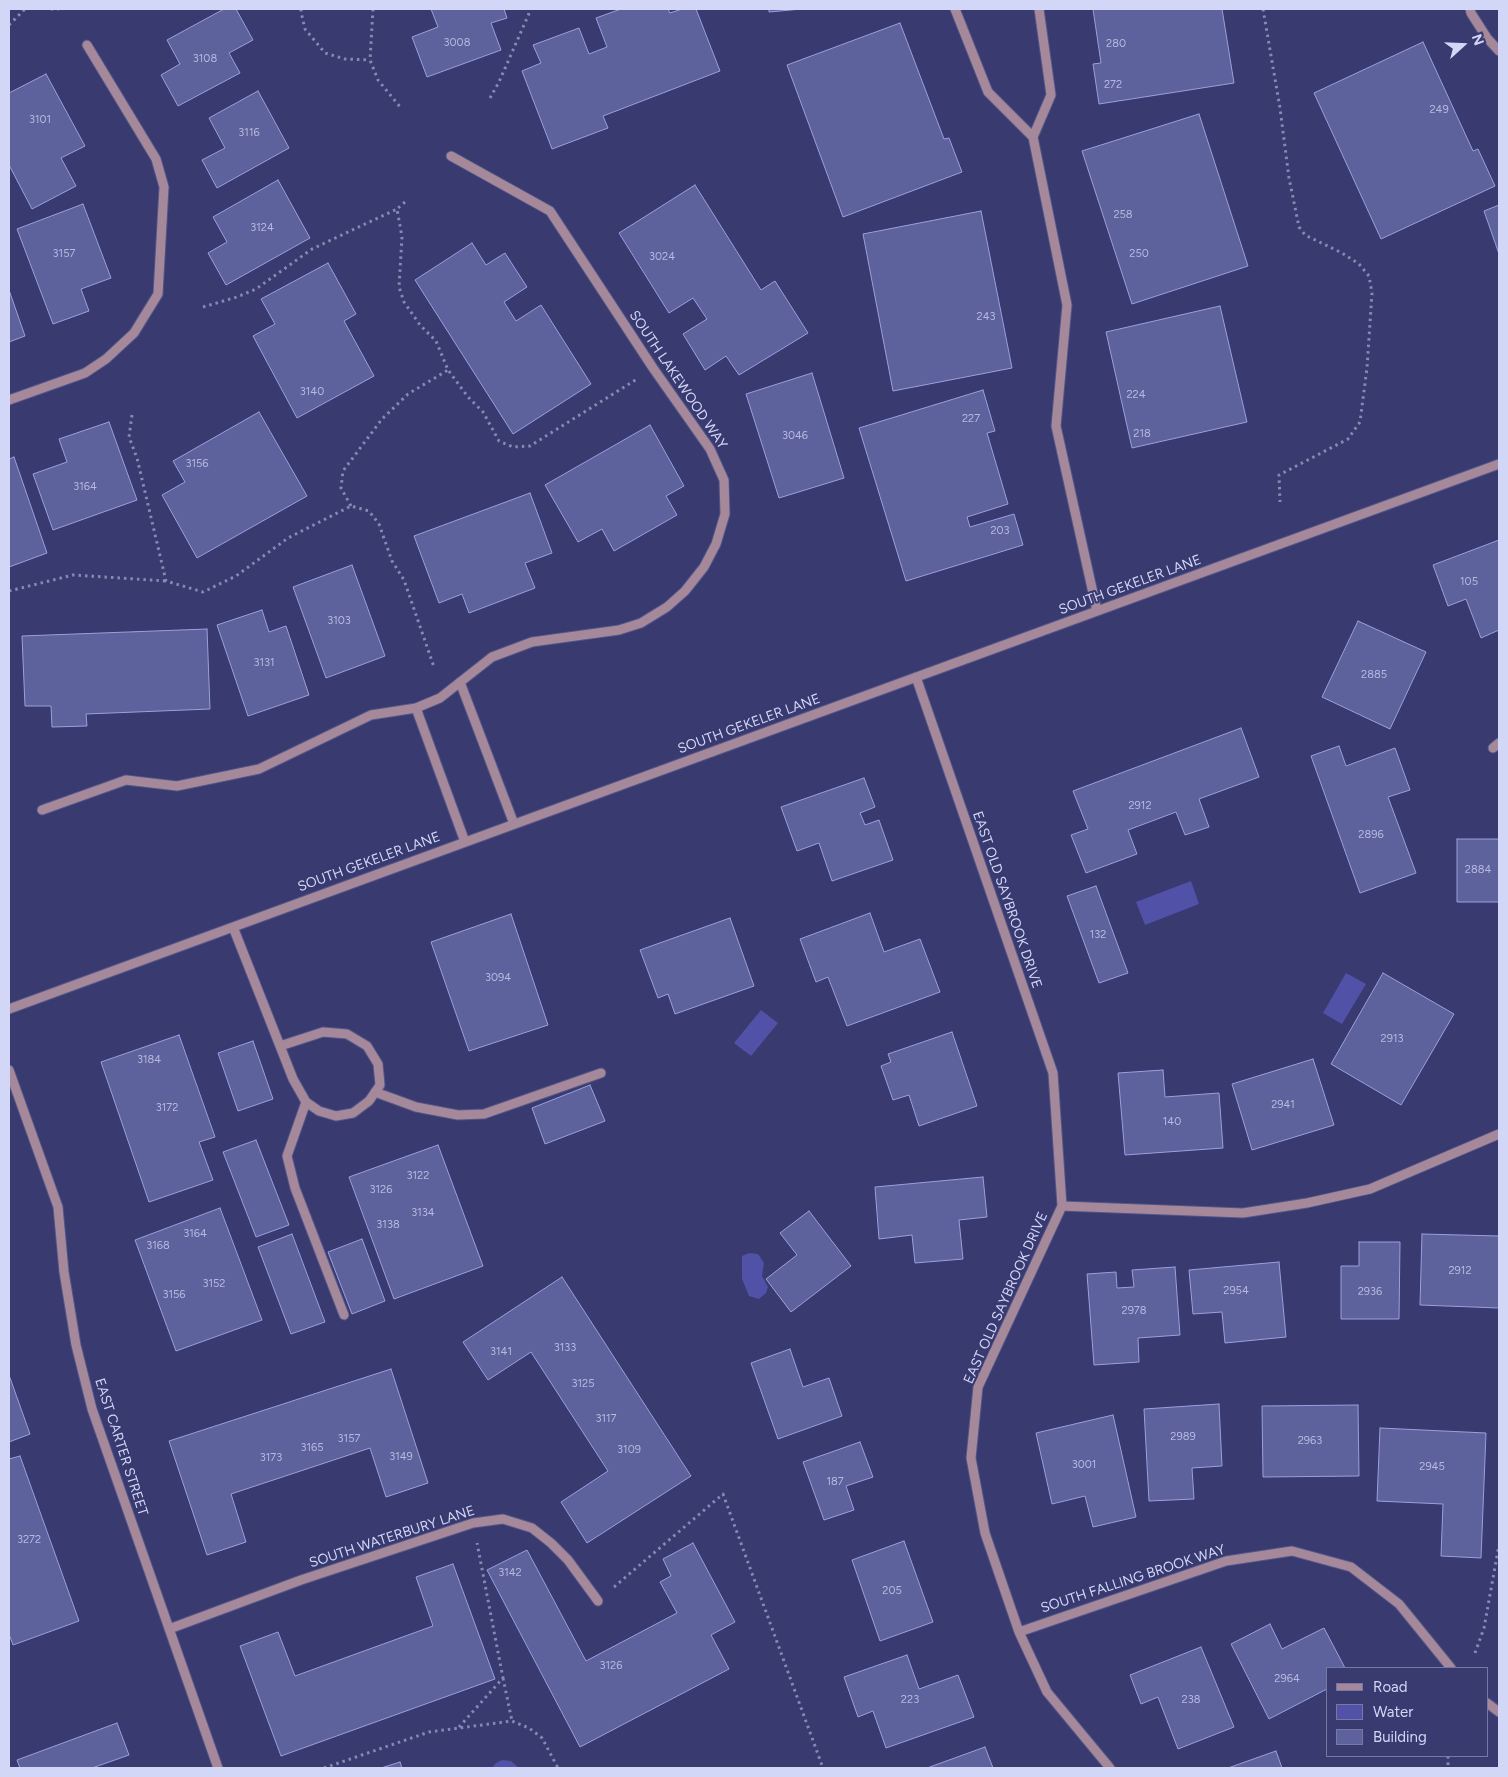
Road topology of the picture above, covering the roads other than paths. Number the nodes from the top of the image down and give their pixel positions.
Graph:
1 (955, 9) edge
2 (1039, 9) edge
3 (1470, 9) edge
4 (87, 45) dead end
5 (1499, 51) edge
6 (1032, 137) junction
7 (451, 156) dead end
8 (9, 400) edge
9 (1499, 464) edge
10 (1097, 611) junction
11 (916, 678) junction
12 (460, 682) junction
13 (416, 708) junction
14 (42, 810) dead end
15 (514, 824) junction
16 (466, 842) junction
17 (233, 927) junction
18 (9, 1009) edge
19 (280, 1046) junction
20 (9, 1070) edge
21 (601, 1073) dead end
22 (375, 1092) junction
23 (306, 1102) junction
24 (1499, 1134) edge
25 (1062, 1206) junction
26 (344, 1315) dead end
27 (598, 1601) road end
28 (169, 1629) junction
29 (1019, 1632) junction
30 (1450, 1667) edge
31 (1488, 1704) edge
32 (1499, 1712) edge
33 (218, 1768) edge
34 (1110, 1768) edge

1 - 6 street
2 - 6 street
3 - 5 street
4 - 8 street
6 - 10 street
7 - 12 street, SOUTH LAKEWOOD WAY
9 - 10 street, SOUTH GEKELER LANE
10 - 11 street, SOUTH GEKELER LANE
11 - 15 street, SOUTH GEKELER LANE
11 - 25 street, EAST OLD SAYBROOK DRIVE
12 - 13 street, SOUTH LAKEWOOD WAY
12 - 15 street
13 - 14 street, SOUTH LAKEWOOD WAY
13 - 16 street
15 - 16 street, SOUTH GEKELER LANE
16 - 17 street, SOUTH GEKELER LANE
17 - 18 street, SOUTH GEKELER LANE
17 - 19 street
19 - 22 street
19 - 23 street
20 - 28 street, EAST CARTER STREET
21 - 22 street
22 - 23 street
23 - 26 street
24 - 25 street
25 - 29 street, EAST OLD SAYBROOK DRIVE
27 - 28 street, SOUTH WATERBURY LANE
28 - 33 street, EAST CARTER STREET
29 - 30 street, SOUTH FALLING BROOK WAY
29 - 34 street, EAST OLD SAYBROOK DRIVE
31 - 32 street

